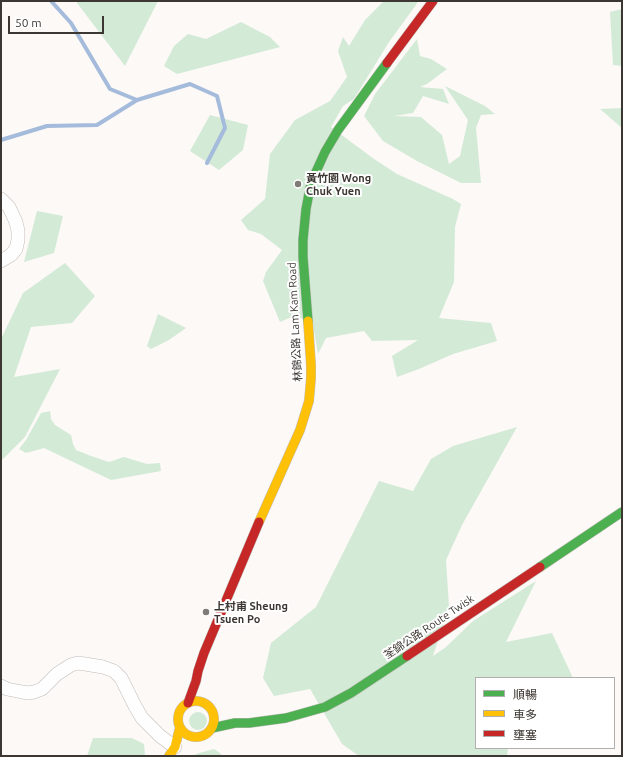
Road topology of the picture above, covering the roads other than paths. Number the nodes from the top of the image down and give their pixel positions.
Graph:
1 (433, 1) edge
2 (1, 199) edge
3 (1, 261) edge
4 (622, 512) edge
5 (1, 686) edge
6 (192, 702) junction
7 (214, 716) junction
8 (235, 723) junction
9 (180, 727) junction
10 (212, 728) junction
11 (190, 736) junction
12 (172, 751) edge

1 - 6 main road, 林錦公路 Lam Kam Road
2 - 3 street
4 - 8 main road, 荃錦公路 Route Twisk
5 - 12 street
6 - 7 main road
6 - 9 main road
7 - 8 main road, 荃錦公路 Route Twisk
7 - 10 main road
8 - 10 main road, 荃錦公路 Route Twisk
9 - 11 main road
9 - 12 main road
10 - 11 main road
11 - 12 main road

